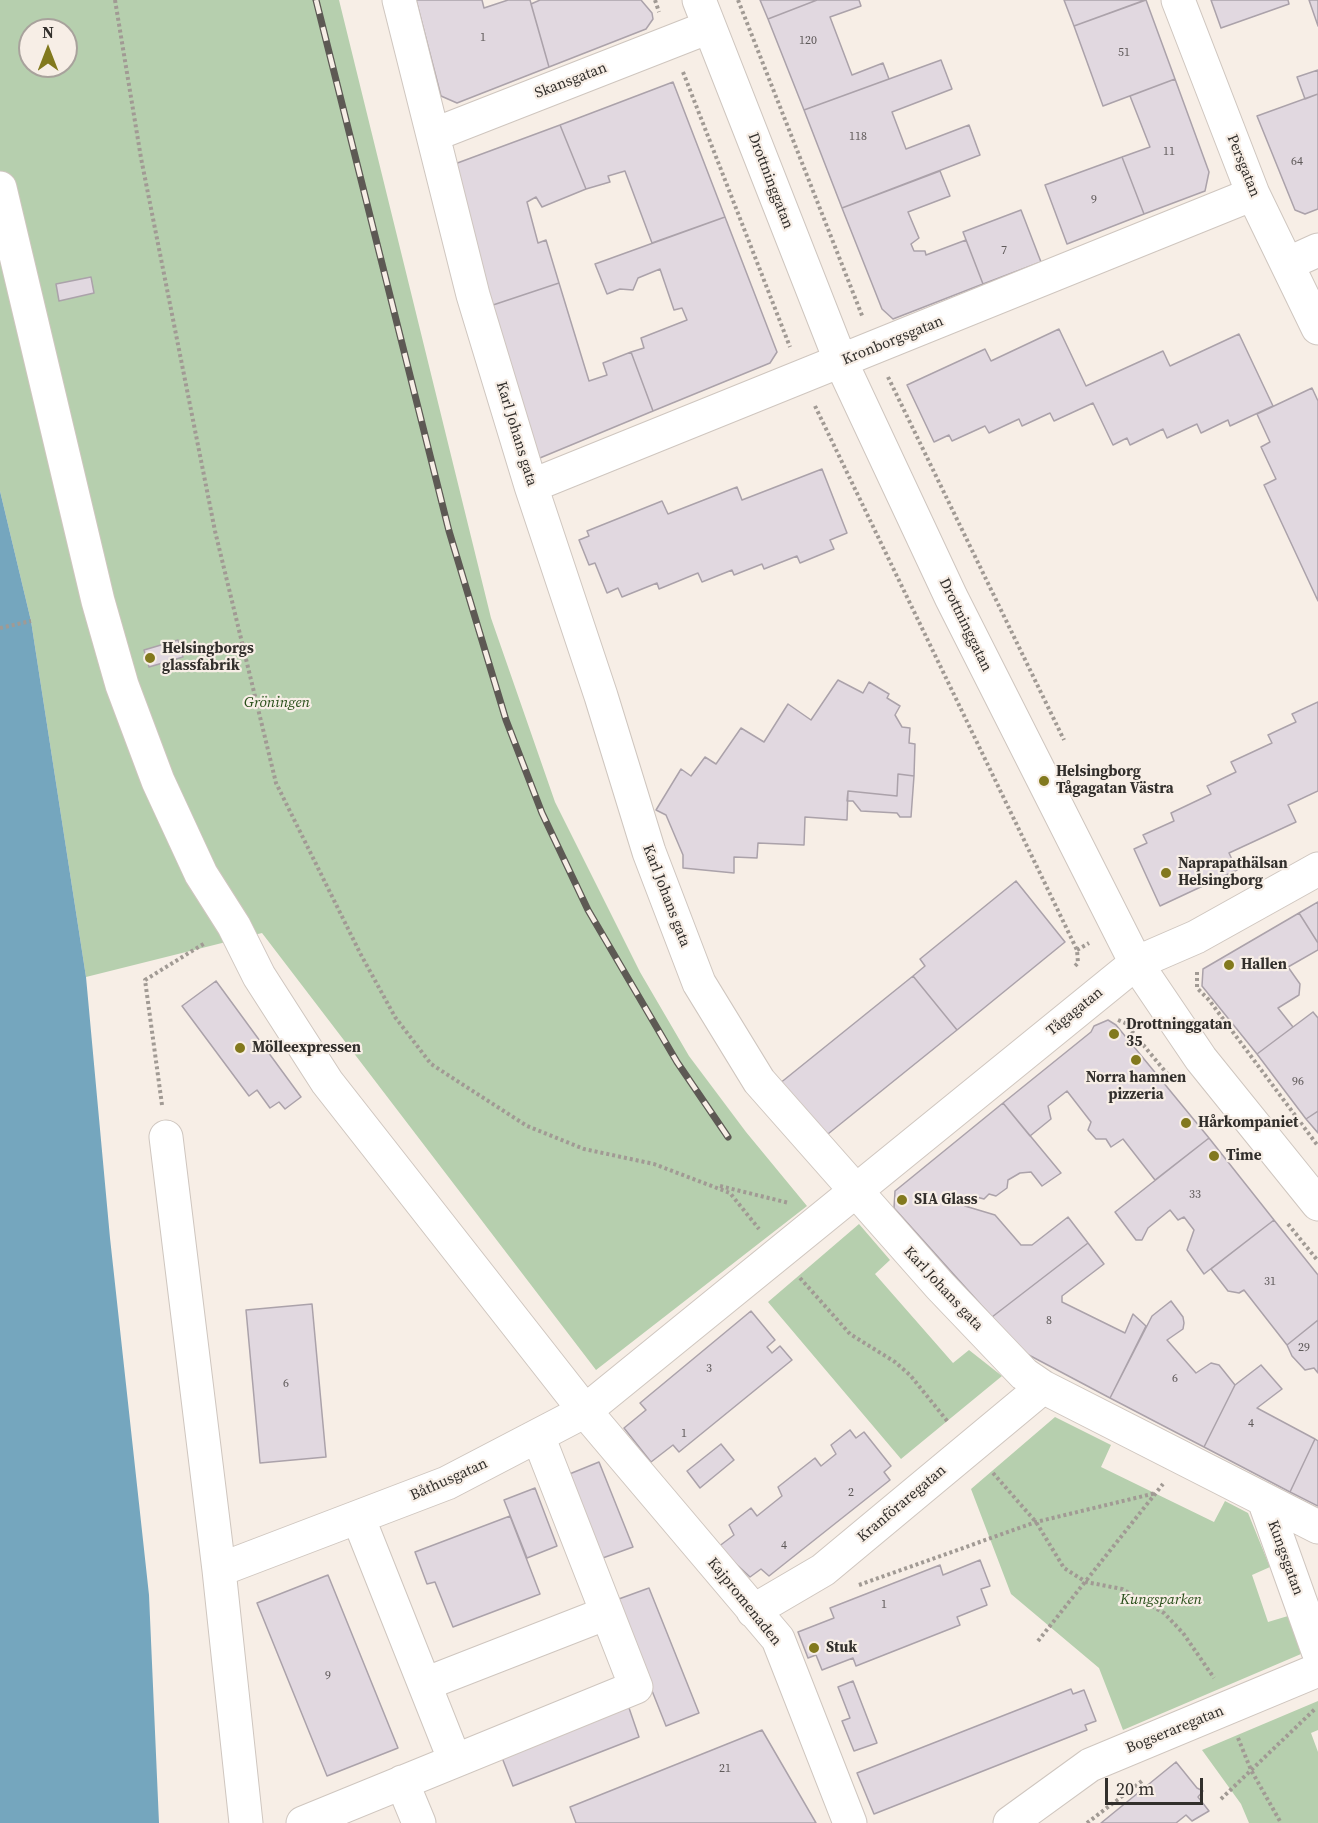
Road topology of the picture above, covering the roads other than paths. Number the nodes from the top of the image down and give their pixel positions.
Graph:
1 (399, 0) edge
2 (1178, 0) edge
3 (704, 14) edge
4 (433, 135) junction
5 (0, 188) edge
6 (1253, 194) junction
7 (1318, 250) edge
8 (1287, 264) junction
9 (1318, 328) edge
10 (841, 362) junction
11 (531, 486) junction
12 (1318, 869) edge
13 (1136, 963) junction
14 (166, 1137) road end
15 (855, 1191) junction
16 (1318, 1204) edge
17 (1043, 1387) junction
18 (585, 1411) junction
19 (538, 1436) junction
20 (1264, 1500) junction
21 (358, 1517) junction
22 (1318, 1527) edge
23 (219, 1570) junction
24 (753, 1611) junction
25 (607, 1613) junction
26 (1318, 1651) edge
27 (1318, 1670) edge
28 (424, 1684) junction
29 (455, 1761) junction
30 (402, 1782) junction
31 (246, 1823) edge
32 (303, 1823) edge
33 (419, 1823) edge
34 (850, 1823) edge
35 (1010, 1823) edge

1 - 4 street, Karl Johans gata
2 - 6 street, Persgatan
3 - 4 street, Skansgatan
3 - 10 street, Drottninggatan
4 - 11 street, Karl Johans gata
5 - 18 street, Kajpromenaden
6 - 8 street, Persgatan
6 - 10 street, Kronborgsgatan
7 - 8 street
8 - 9 street, Persgatan
10 - 11 street, Kronborgsgatan
10 - 13 street, Drottninggatan
11 - 15 street, Karl Johans gata
12 - 13 street, Tågagatan
13 - 15 street, Tågagatan
13 - 16 street, Drottninggatan
14 - 23 street
15 - 17 street, Karl Johans gata
15 - 18 street, Båthusgatan
17 - 20 street, Karl Johans gata
17 - 24 street, Kranföraregatan
18 - 19 street, Båthusgatan
18 - 24 street, Kajpromenaden
19 - 21 street, Båthusgatan
19 - 25 street
20 - 22 street, Karl Johans gata
20 - 26 street, Kungsgatan
21 - 23 street, Båthusgatan
21 - 28 street
23 - 31 street
24 - 34 street, Kajpromenaden
25 - 28 street
25 - 29 street
27 - 35 street, Bogseraregatan
28 - 29 street
29 - 30 street
30 - 32 street
30 - 33 street

